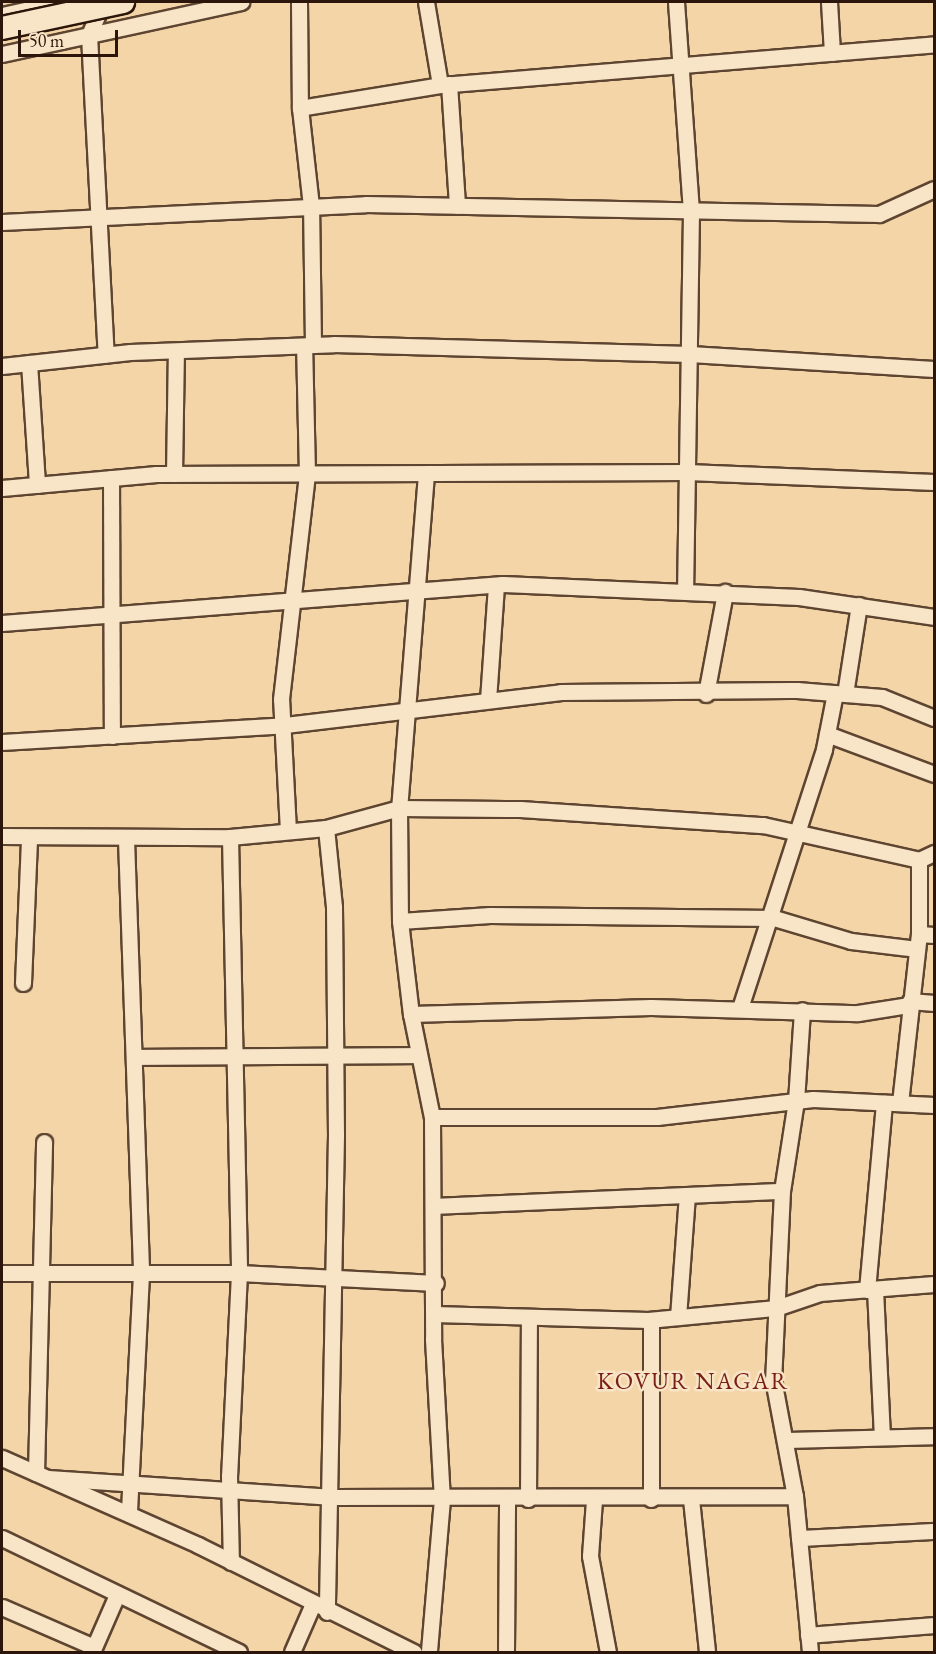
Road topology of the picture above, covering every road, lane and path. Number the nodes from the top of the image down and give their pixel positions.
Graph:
1 (61, 2) edge
2 (103, 2) edge
3 (123, 2) edge
4 (241, 2) edge
5 (299, 2) edge
6 (426, 2) edge
7 (676, 2) edge
8 (829, 2) edge
9 (2, 15) edge
10 (2, 28) edge
11 (89, 35) junction
12 (934, 44) edge
13 (831, 53) junction
14 (2, 54) edge
15 (684, 64) junction
16 (445, 84) junction
17 (300, 108) junction
18 (934, 189) edge
19 (310, 206) junction
20 (456, 206) junction
21 (691, 213) junction
22 (103, 215) junction
23 (2, 222) edge
24 (309, 345) junction
25 (176, 351) junction
26 (690, 354) junction
27 (106, 355) junction
28 (29, 363) junction
29 (2, 366) edge
30 (934, 369) edge
31 (687, 472) junction
32 (174, 474) junction
33 (307, 474) junction
34 (426, 474) junction
35 (111, 478) junction
36 (934, 482) edge
37 (37, 485) junction
38 (2, 488) edge
39 (496, 585) junction
40 (685, 589) junction
41 (418, 591) junction
42 (725, 592) junction
43 (291, 602) junction
44 (859, 605) junction
45 (109, 616) junction
46 (934, 617) edge
47 (2, 623) edge
48 (840, 693) junction
49 (706, 694) junction
50 (488, 700) junction
51 (408, 710) junction
52 (934, 718) edge
53 (280, 726) junction
54 (826, 734) junction
55 (112, 735) junction
56 (2, 741) edge
57 (934, 774) edge
58 (399, 808) junction
59 (326, 828) junction
60 (288, 831) junction
61 (797, 832) junction
62 (2, 836) edge
63 (29, 837) junction
64 (230, 837) junction
65 (126, 839) junction
66 (930, 854) edge
67 (770, 918) junction
68 (400, 921) junction
69 (923, 939) edge
70 (22, 983) dead end
71 (909, 1003) junction
72 (934, 1003) edge
73 (740, 1008) junction
74 (802, 1010) junction
75 (411, 1014) junction
76 (236, 1055) junction
77 (419, 1055) junction
78 (336, 1056) junction
79 (134, 1057) junction
80 (796, 1101) junction
81 (892, 1103) junction
82 (934, 1105) edge
83 (432, 1117) junction
84 (44, 1142) dead end
85 (782, 1191) junction
86 (687, 1195) junction
87 (434, 1206) junction
88 (2, 1273) edge
89 (239, 1273) junction
90 (141, 1274) junction
91 (39, 1275) junction
92 (333, 1281) junction
93 (436, 1283) junction
94 (934, 1284) edge
95 (871, 1289) junction
96 (776, 1308) junction
97 (434, 1314) junction
98 (529, 1317) junction
99 (678, 1317) junction
100 (651, 1320) junction
101 (934, 1436) edge
102 (882, 1437) junction
103 (785, 1440) junction
104 (2, 1458) edge
105 (42, 1476) junction
106 (130, 1484) junction
107 (229, 1493) junction
108 (795, 1496) junction
109 (333, 1497) junction
110 (442, 1499) junction
111 (507, 1499) junction
112 (528, 1499) junction
113 (651, 1499) junction
114 (691, 1499) junction
115 (594, 1500) junction
116 (129, 1514) junction
117 (934, 1531) edge
118 (2, 1538) edge
119 (799, 1538) junction
120 (231, 1562) junction
121 (116, 1597) junction
122 (313, 1604) junction
123 (2, 1607) edge
124 (327, 1612) junction
125 (934, 1624) edge
126 (808, 1635) junction
127 (220, 1649) edge
128 (93, 1650) edge
129 (238, 1653) edge
130 (292, 1653) edge
131 (414, 1653) edge
132 (429, 1653) edge
133 (506, 1653) edge
134 (608, 1653) edge
135 (707, 1653) edge
136 (810, 1653) edge

1 - 9 street
2 - 11 street
3 - 10 street, bridge
4 - 11 street
5 - 17 street
6 - 16 street
7 - 15 street
8 - 13 street
11 - 14 street
11 - 22 street
12 - 13 street
13 - 15 street
15 - 16 street
15 - 21 street
16 - 17 street
16 - 20 street
17 - 19 street
18 - 21 street
19 - 20 street
19 - 22 street
19 - 24 street
20 - 21 street
21 - 26 street
22 - 23 street
22 - 27 street
24 - 25 street
24 - 26 street
24 - 33 street
25 - 27 street
25 - 32 street
26 - 30 street
26 - 31 street
27 - 28 street
28 - 29 street
28 - 37 street
31 - 34 street
31 - 36 street
31 - 40 street
32 - 33 street
32 - 35 street
33 - 34 street
33 - 43 street
34 - 41 street
35 - 37 street
35 - 45 street
37 - 38 street
39 - 40 street
39 - 41 street
39 - 50 street
40 - 42 street
41 - 43 street
41 - 51 street
42 - 44 street
42 - 49 street
43 - 45 street
43 - 53 street
44 - 46 street
44 - 48 street
45 - 47 street
45 - 55 street
48 - 49 street
48 - 52 street
48 - 54 street
49 - 50 street
50 - 51 street
51 - 53 street
51 - 58 street
53 - 55 street
53 - 60 street
54 - 57 street
54 - 61 street
55 - 56 street
58 - 59 street
58 - 61 street
58 - 68 street
59 - 60 street
59 - 78 street
60 - 64 street
61 - 66 street
61 - 67 street
62 - 63 street
63 - 65 street
63 - 70 street
64 - 65 street
64 - 76 street
65 - 79 street
66 - 69 street
67 - 68 street
67 - 69 street
67 - 73 street
68 - 75 street
69 - 71 street
71 - 72 street
71 - 74 street
71 - 81 street
73 - 74 street
73 - 75 street
74 - 80 street
75 - 77 street
76 - 78 street
76 - 79 street
76 - 89 street
77 - 78 street
77 - 83 street
78 - 92 street
79 - 90 street
80 - 81 street
80 - 83 street
80 - 85 street
81 - 82 street
81 - 95 street
83 - 87 street
84 - 91 street
85 - 86 street
85 - 96 street
86 - 87 street
86 - 99 street
87 - 93 street
88 - 91 street
89 - 90 street
89 - 92 street
89 - 107 street
90 - 91 street
90 - 106 street
91 - 105 street
92 - 93 street
92 - 109 street
93 - 97 street
94 - 95 street
95 - 96 street
95 - 102 street
96 - 99 street
96 - 103 street
97 - 98 street
97 - 110 street
98 - 100 street
98 - 112 street
99 - 100 street
100 - 113 street
101 - 102 street
102 - 103 street
103 - 108 street
104 - 105 street
105 - 106 street
105 - 116 street
106 - 107 street
106 - 116 street
107 - 109 street
107 - 120 street
108 - 114 street
108 - 119 street
109 - 110 street
109 - 124 street
110 - 111 street
110 - 132 street
111 - 112 street
111 - 133 street
112 - 115 street
113 - 114 street
113 - 115 street
114 - 135 street
115 - 134 street
116 - 120 street
117 - 119 street
118 - 121 street
119 - 126 street
120 - 122 street
121 - 127 street
121 - 128 street
122 - 124 street
122 - 130 street
123 - 128 street
124 - 131 street
125 - 126 street
126 - 136 street
127 - 129 street

